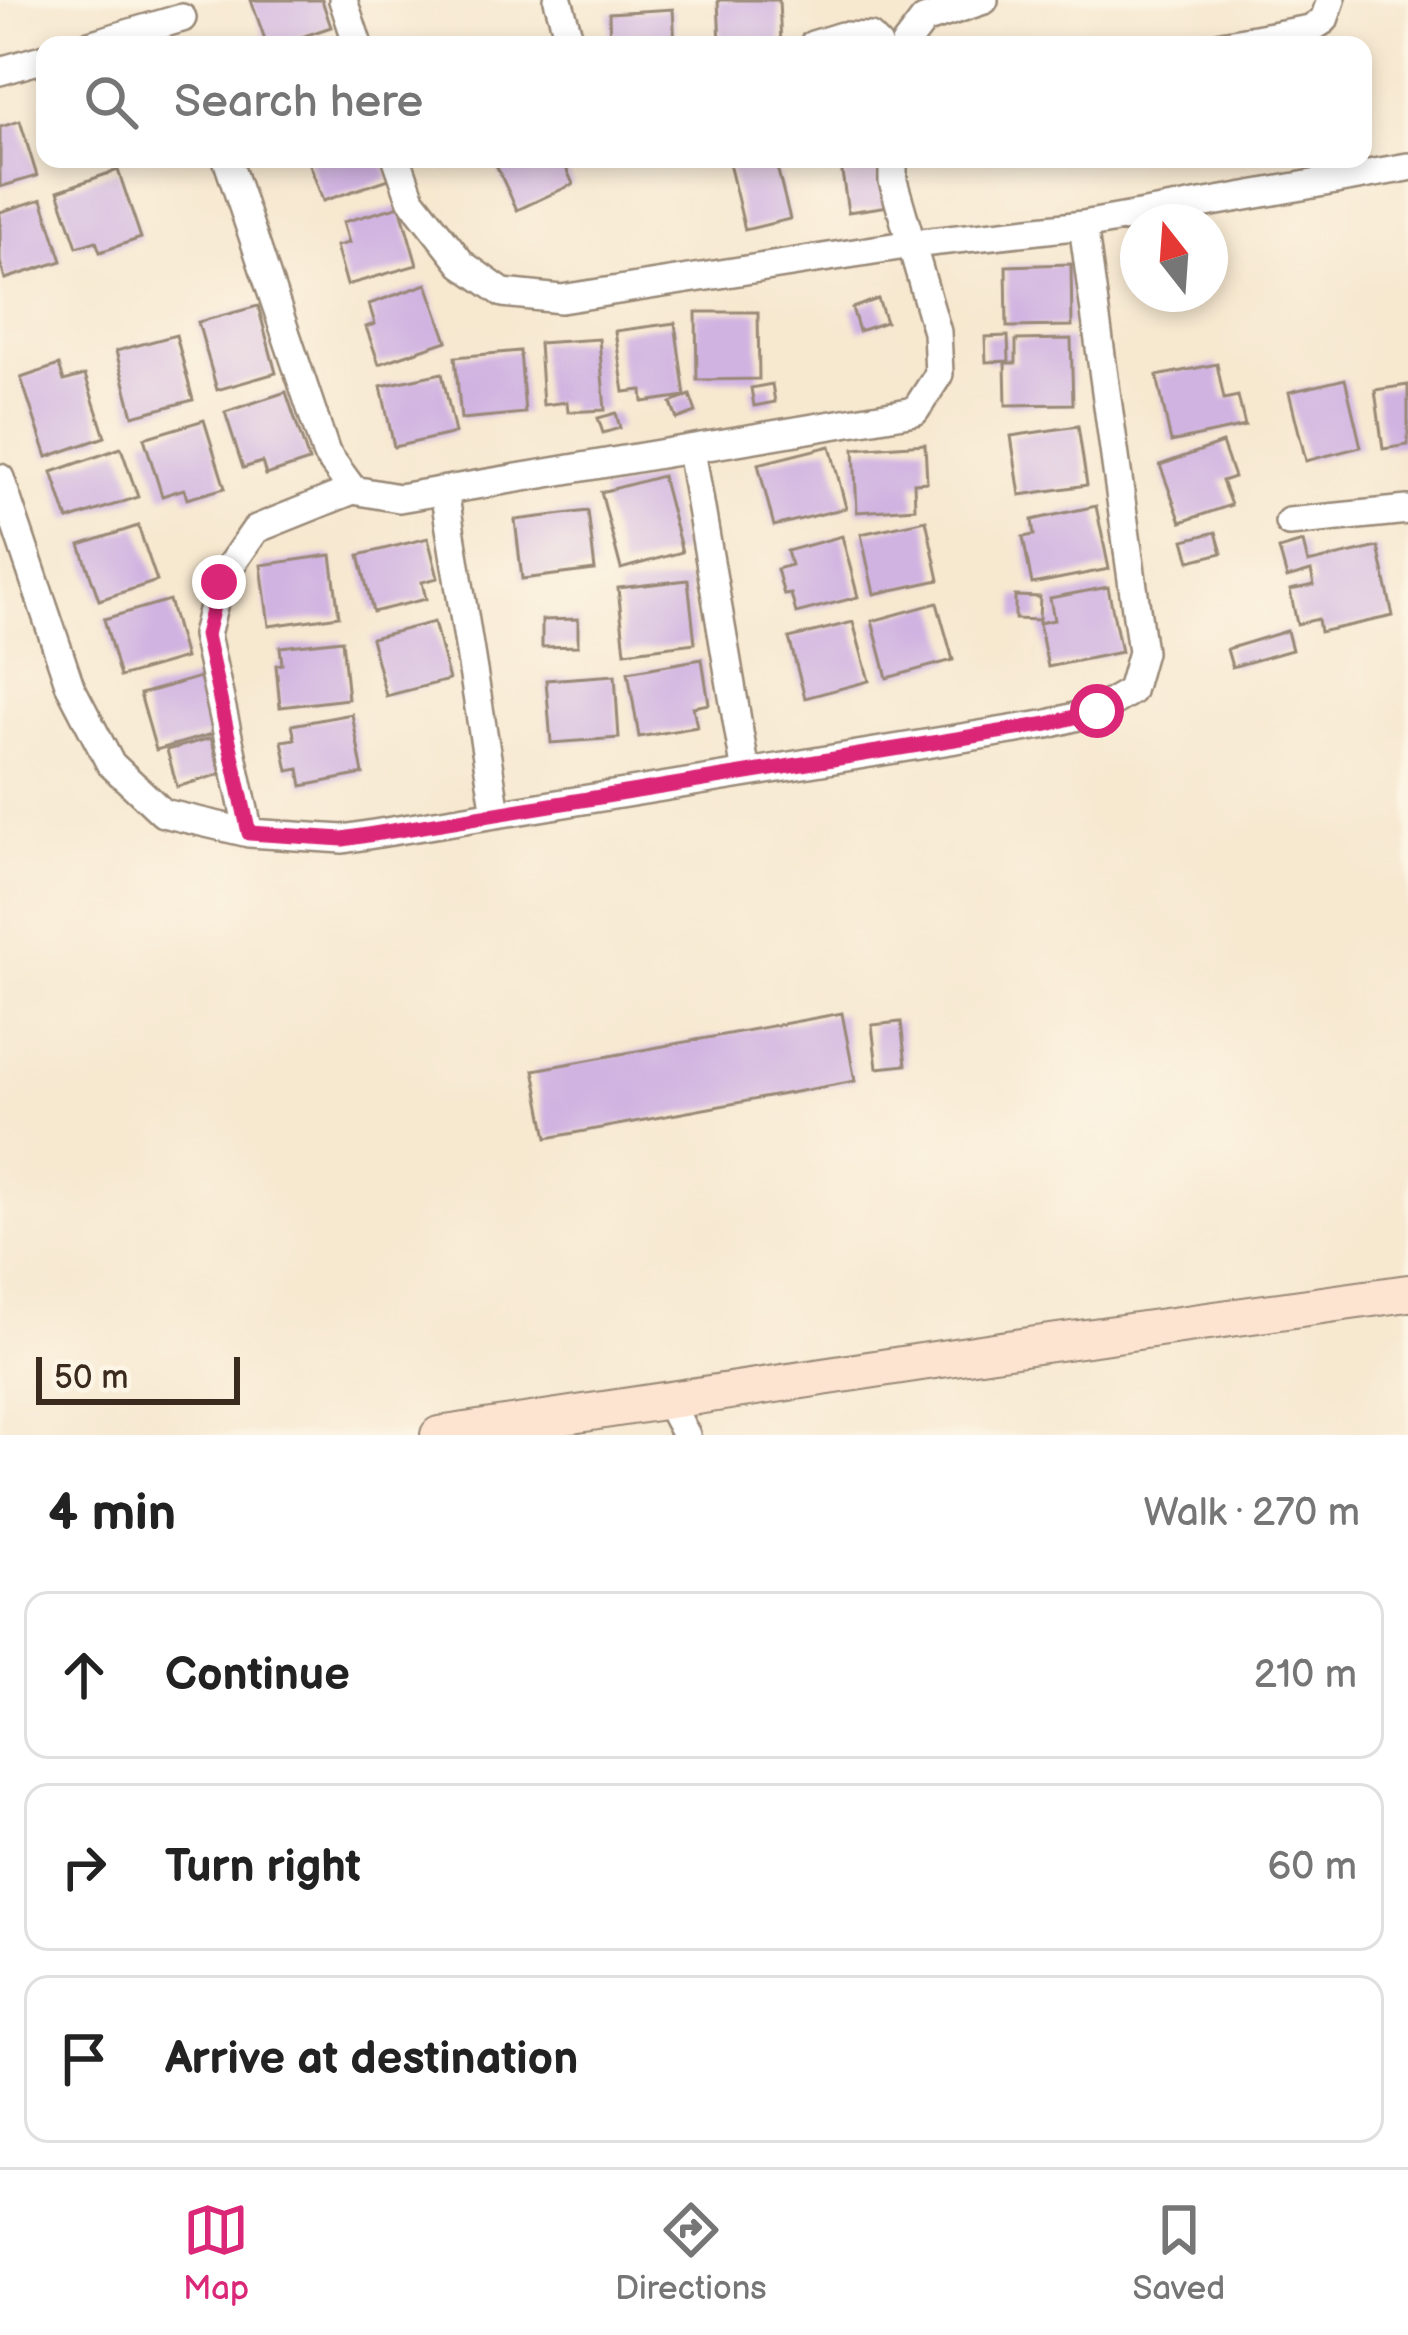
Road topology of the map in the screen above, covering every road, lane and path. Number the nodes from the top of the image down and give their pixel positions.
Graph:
1 (343, 0) edge
2 (558, 0) edge
3 (984, 0) edge
4 (1330, 0) edge
5 (183, 21) edge
6 (124, 36) edge
7 (355, 36) edge
8 (568, 36) edge
9 (912, 36) edge
10 (1272, 36) edge
11 (36, 61) edge
12 (0, 71) edge
13 (1408, 167) edge
14 (230, 168) edge
15 (400, 168) edge
16 (893, 168) edge
17 (1083, 225) junction
18 (912, 244) junction
19 (691, 450) junction
20 (0, 478) edge
21 (353, 490) junction
22 (444, 490) junction
23 (1408, 510) edge
24 (1289, 522) dead end
25 (746, 773) junction
26 (496, 814) junction
27 (249, 833) junction
28 (1408, 1293) edge
29 (668, 1401) junction
30 (439, 1435) edge
31 (686, 1435) edge

1 - 7 street
2 - 8 street
3 - 9 street
4 - 10 street
5 - 6 street
11 - 12 street
13 - 17 street
14 - 21 street
15 - 18 street
16 - 18 street
17 - 18 street
17 - 25 street
18 - 19 street
19 - 22 street
19 - 25 street
20 - 27 street
21 - 22 street
21 - 27 street
22 - 26 street
23 - 24 street
25 - 26 street
26 - 27 street
28 - 29 main road
29 - 30 main road
29 - 31 street

